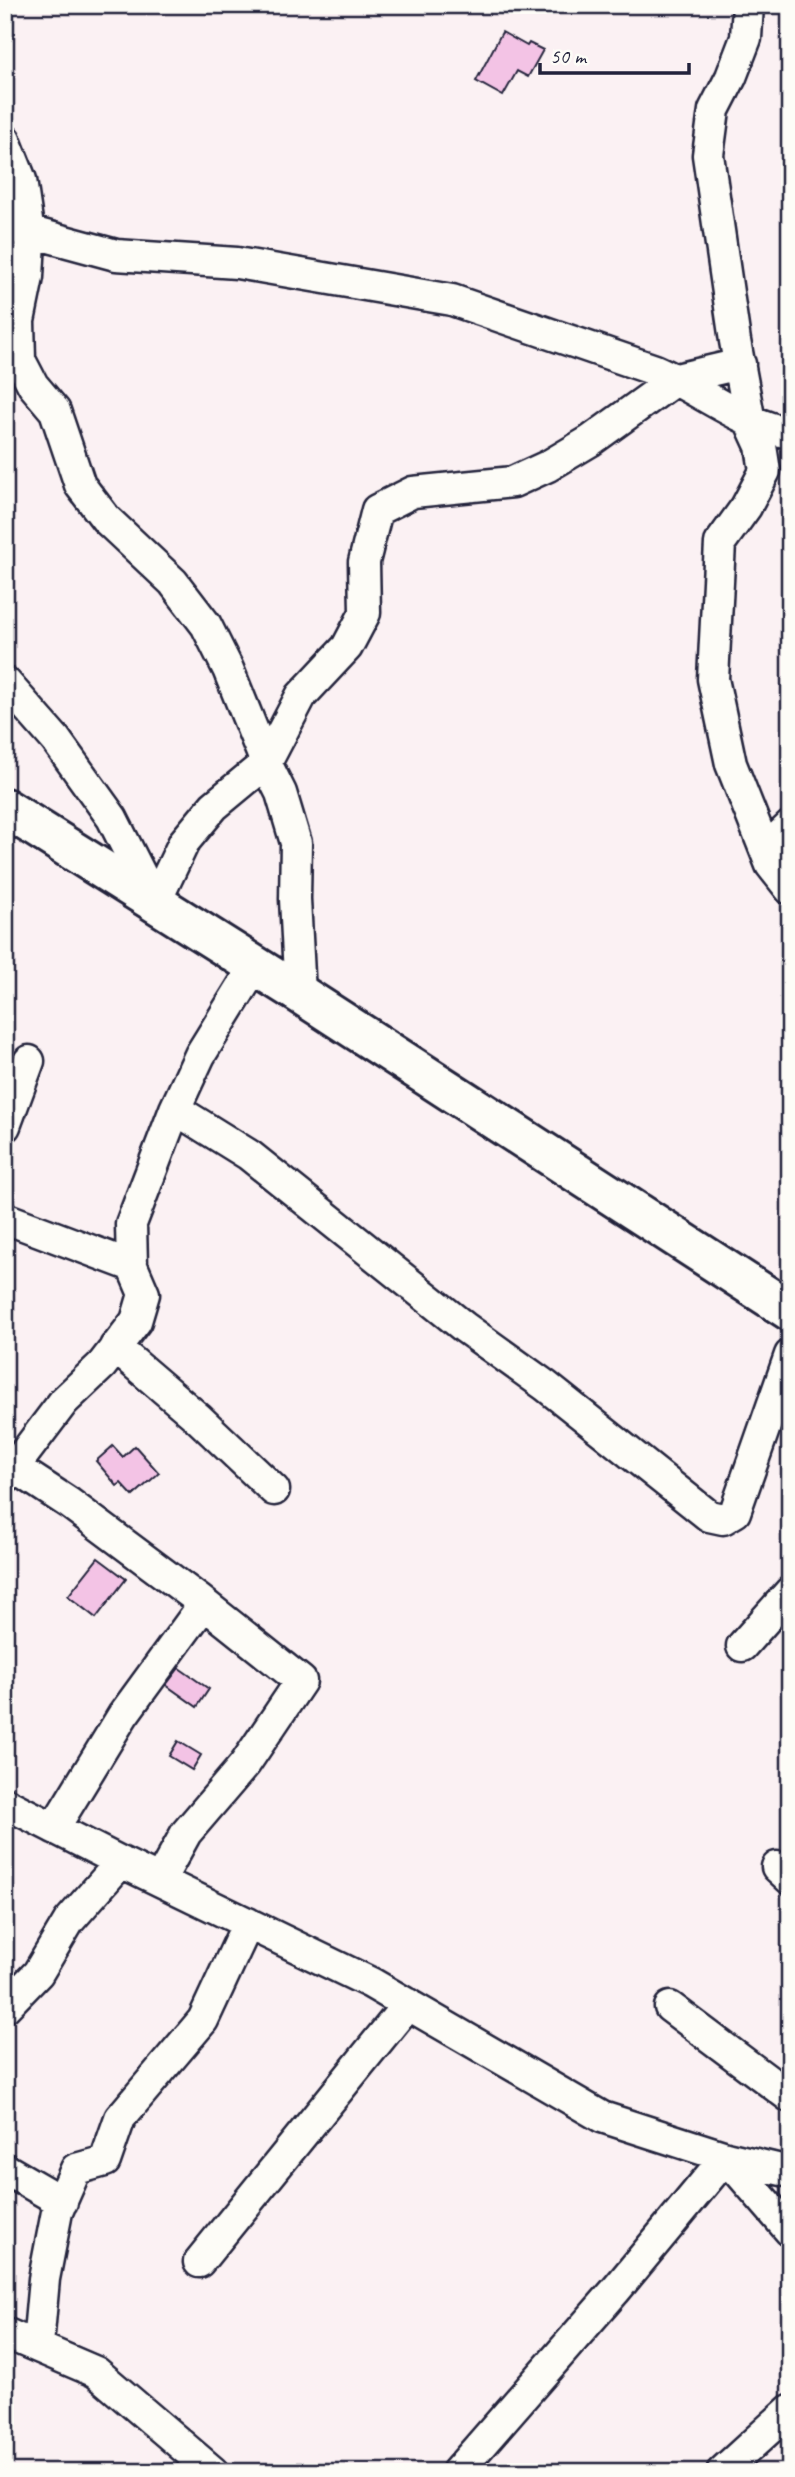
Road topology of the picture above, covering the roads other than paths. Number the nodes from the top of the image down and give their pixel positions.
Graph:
1 (748, 5) edge
2 (5, 140) edge
3 (17, 228) edge
4 (740, 364) junction
5 (676, 379) junction
6 (750, 422) junction
7 (790, 433) edge
8 (5, 682) edge
9 (266, 764) junction
10 (5, 808) edge
11 (790, 826) edge
12 (765, 850) junction
13 (790, 889) edge
14 (155, 903) junction
15 (255, 966) junction
16 (300, 994) junction
17 (29, 1061) dead end
18 (175, 1110) junction
19 (5, 1126) edge
20 (5, 1218) edge
21 (132, 1266) junction
22 (790, 1311) edge
23 (115, 1348) junction
24 (790, 1356) edge
25 (8, 1469) edge
26 (274, 1490) dead end
27 (790, 1592) edge
28 (204, 1604) junction
29 (743, 1646) dead end
30 (5, 1803) edge
31 (54, 1828) junction
32 (121, 1862) junction
33 (160, 1880) junction
34 (248, 1923) junction
35 (408, 2004) junction
36 (5, 2007) edge
37 (670, 2007) dead end
38 (790, 2097) edge
39 (726, 2157) junction
40 (5, 2169) edge
41 (790, 2172) edge
42 (62, 2202) junction
43 (790, 2231) edge
44 (199, 2262) dead end
45 (5, 2333) edge
46 (38, 2345) junction
47 (790, 2410) edge
48 (214, 2472) edge
49 (457, 2472) edge
50 (722, 2472) edge

1 - 4 street
2 - 3 street
3 - 5 street
3 - 9 street
4 - 5 street
4 - 6 street
5 - 6 street
5 - 9 street
6 - 7 street
6 - 12 street
8 - 14 street
9 - 14 street
9 - 16 street
10 - 14 main road
11 - 12 street
12 - 13 street
14 - 15 main road
15 - 16 main road
15 - 18 street
16 - 22 main road
17 - 19 street
18 - 21 street
18 - 24 street
20 - 21 street
21 - 23 street
23 - 25 street
23 - 26 street
25 - 28 street
27 - 29 street
28 - 31 street
28 - 33 street
30 - 31 street
31 - 32 street
32 - 33 street
32 - 36 street
33 - 34 street
34 - 35 street
34 - 42 street
35 - 39 street
35 - 44 street
37 - 38 street
39 - 41 street
39 - 43 street
39 - 49 street
40 - 42 street
42 - 46 street
45 - 46 street
46 - 48 street
47 - 50 street

